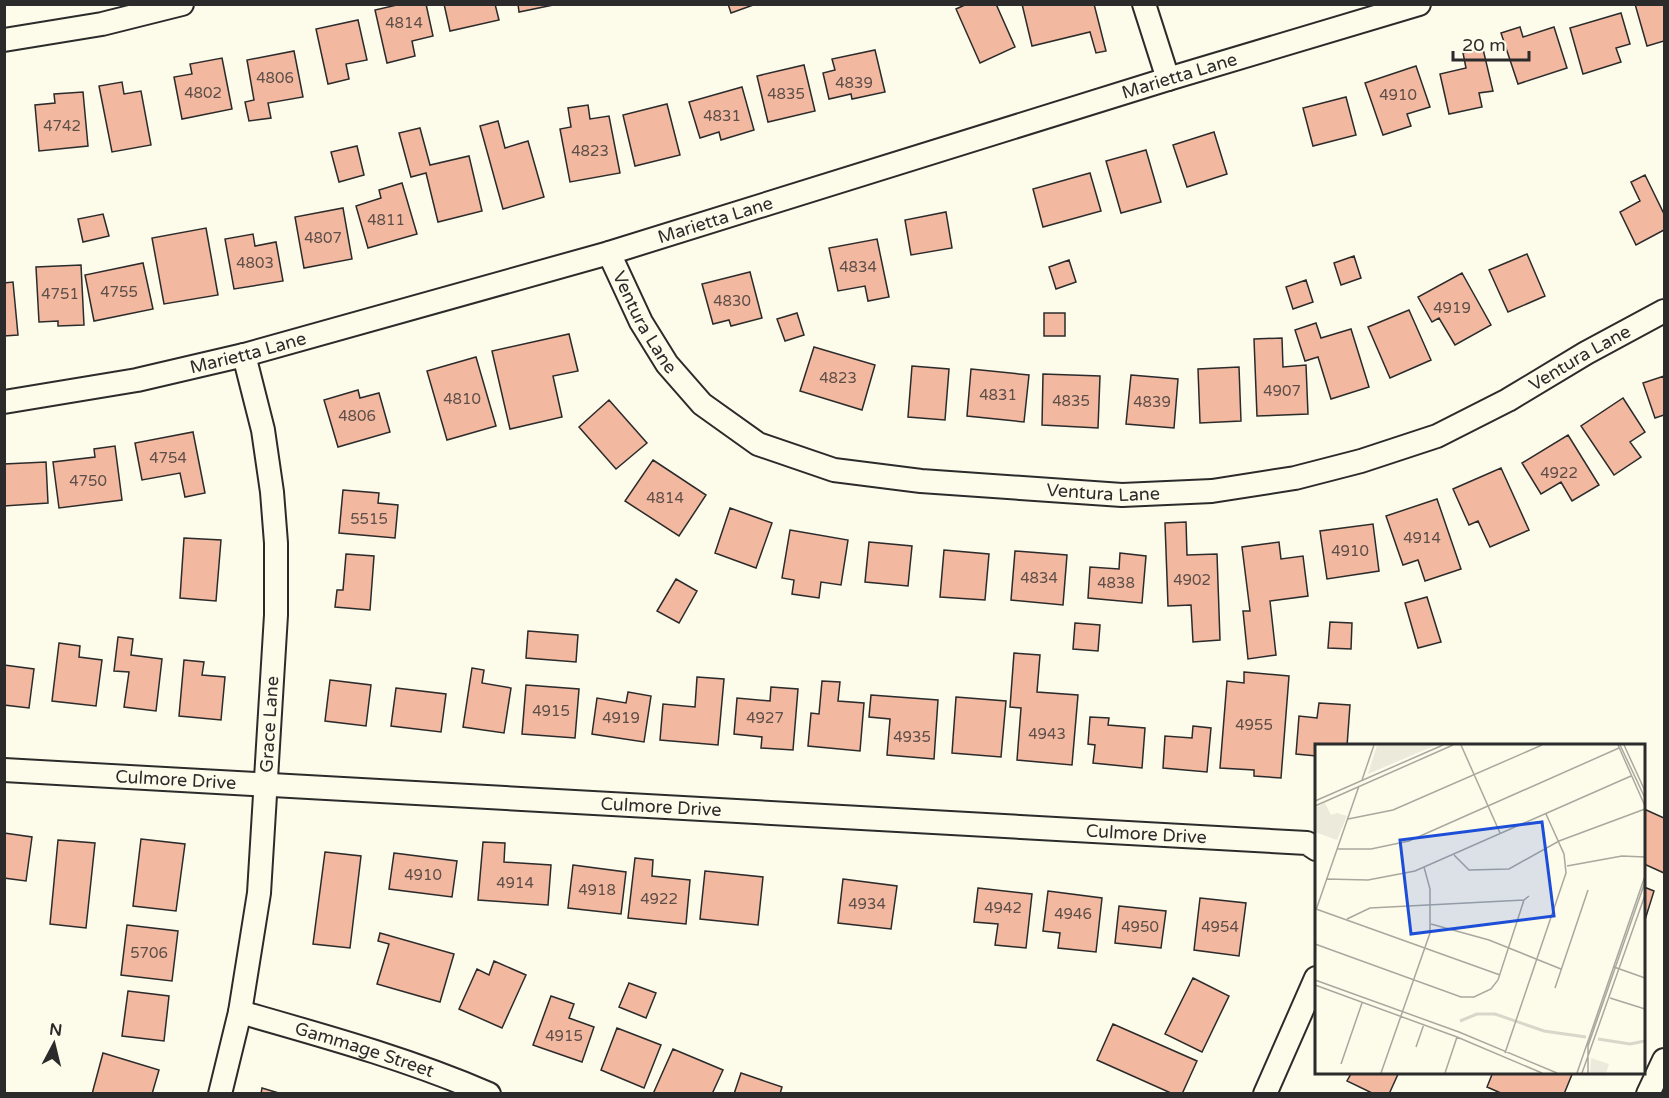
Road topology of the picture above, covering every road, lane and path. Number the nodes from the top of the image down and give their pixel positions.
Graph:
1 (182, 4) edge
2 (1144, 4) edge
3 (1419, 4) edge
4 (4, 40) edge
5 (1168, 79) junction
6 (609, 253) junction
7 (1665, 311) edge
8 (244, 355) junction
9 (4, 402) edge
10 (4, 770) edge
11 (266, 784) junction
12 (1315, 848) edge
13 (1315, 982) edge
14 (240, 1012) junction
15 (1665, 1060) edge
16 (220, 1094) edge
17 (489, 1094) edge
18 (1265, 1094) edge
19 (1648, 1094) edge

1 - 4 street
2 - 5 street
3 - 5 street, Marietta Lane
5 - 6 street, Marietta Lane
6 - 7 street, Ventura Lane
6 - 8 street, Marietta Lane
8 - 9 street, Marietta Lane
8 - 11 street, Grace Lane
10 - 11 street, Culmore Drive
11 - 12 street, Culmore Drive
11 - 14 street, Grace Lane
13 - 18 street
14 - 16 street, Grace Lane
14 - 17 street, Gammage Street
15 - 19 street

